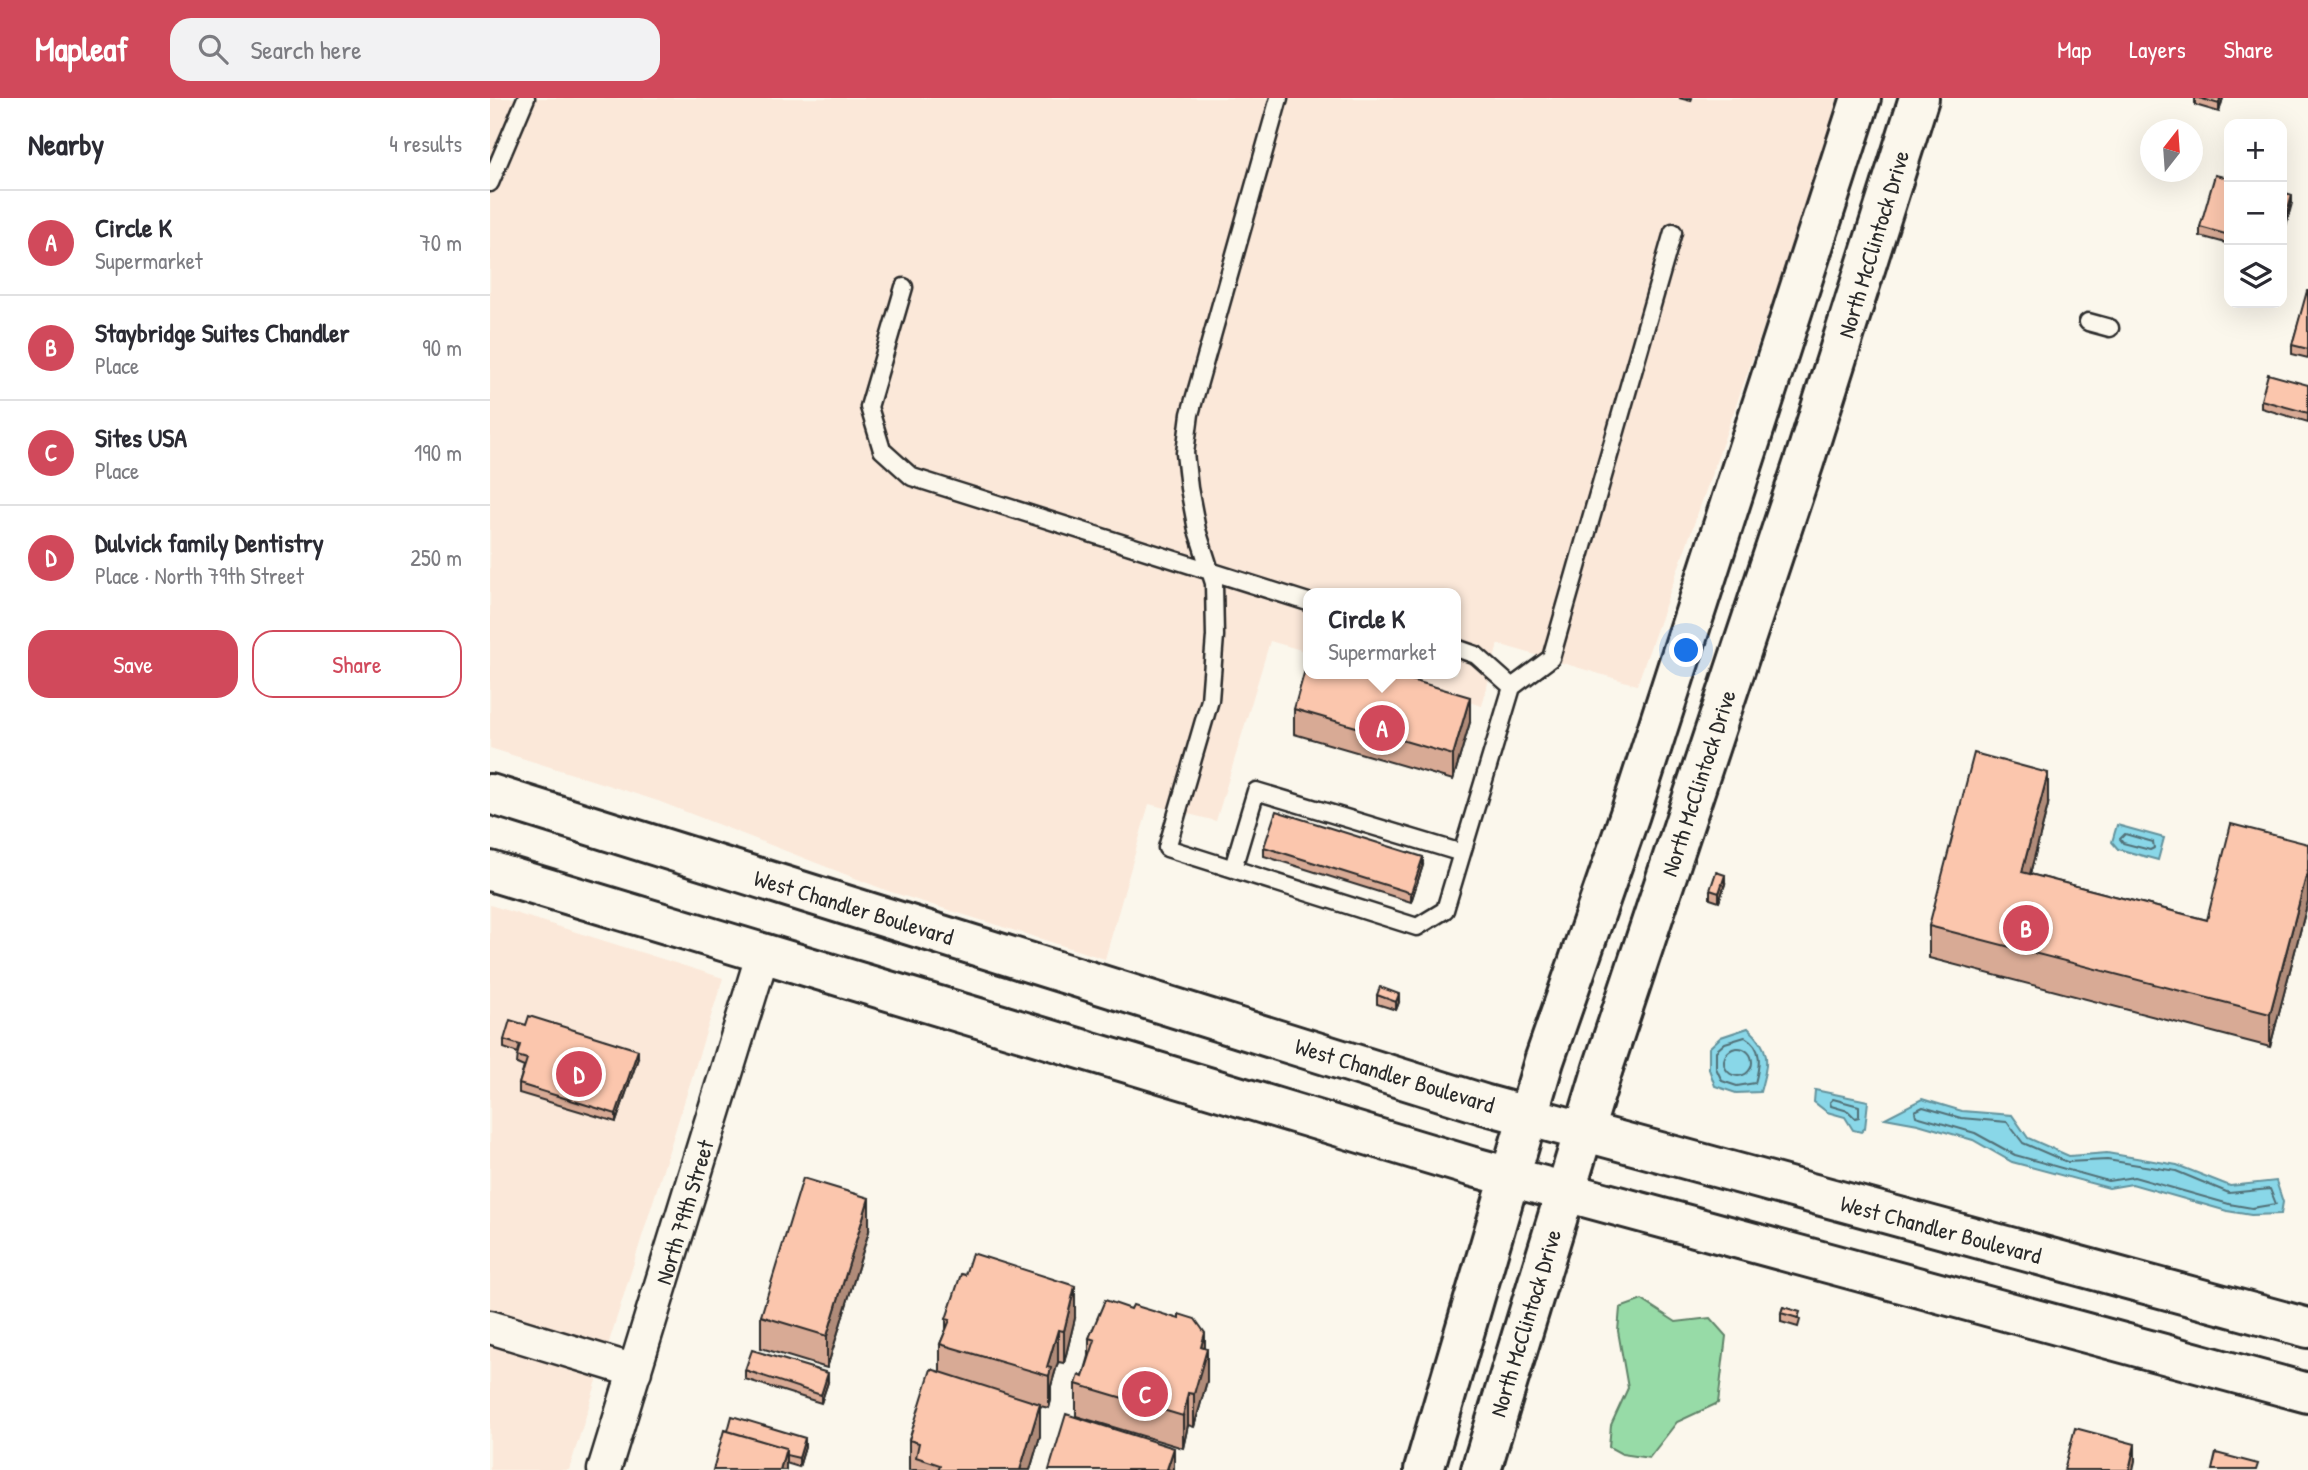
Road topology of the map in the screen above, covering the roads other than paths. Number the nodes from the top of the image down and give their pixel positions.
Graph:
1 (526, 98) edge
2 (1279, 98) edge
3 (1861, 98) edge
4 (1919, 98) edge
5 (490, 183) edge
6 (1673, 232) dead end
7 (1815, 245) junction
8 (1868, 262) junction
9 (904, 287) dead end
10 (2088, 322) dead end
11 (2110, 328) dead end
12 (1209, 571) junction
13 (1303, 599) edge
14 (1461, 650) edge
15 (1512, 687) junction
16 (490, 794) edge
17 (1462, 853) junction
18 (1233, 869) junction
19 (490, 871) edge
20 (763, 953) junction
21 (1528, 1116) junction
22 (1584, 1131) junction
23 (1510, 1178) junction
24 (1565, 1194) junction
25 (490, 1327) edge
26 (2308, 1328) edge
27 (635, 1371) junction
28 (2308, 1393) edge
29 (604, 1470) edge
30 (1424, 1470) edge
31 (1481, 1470) edge

1 - 5 lane
2 - 12 lane
3 - 7 main road
4 - 8 main road, North McClintock Drive
6 - 15 lane
7 - 8 main road
7 - 21 main road
8 - 22 main road, North McClintock Drive
9 - 12 lane
10 - 11 lane
12 - 13 lane
12 - 18 lane
14 - 15 lane
15 - 17 lane
16 - 21 main road, West Chandler Boulevard
17 - 18 lane
17 - 18 lane
19 - 20 main road
20 - 23 main road
20 - 27 street, North 79th Street
21 - 22 main road, West Chandler Boulevard
21 - 23 main road
22 - 24 main road, North McClintock Drive
22 - 26 main road, West Chandler Boulevard
23 - 24 main road
23 - 30 main road
24 - 28 main road
24 - 31 main road, North McClintock Drive
25 - 27 street
27 - 29 street, North 79th Street

